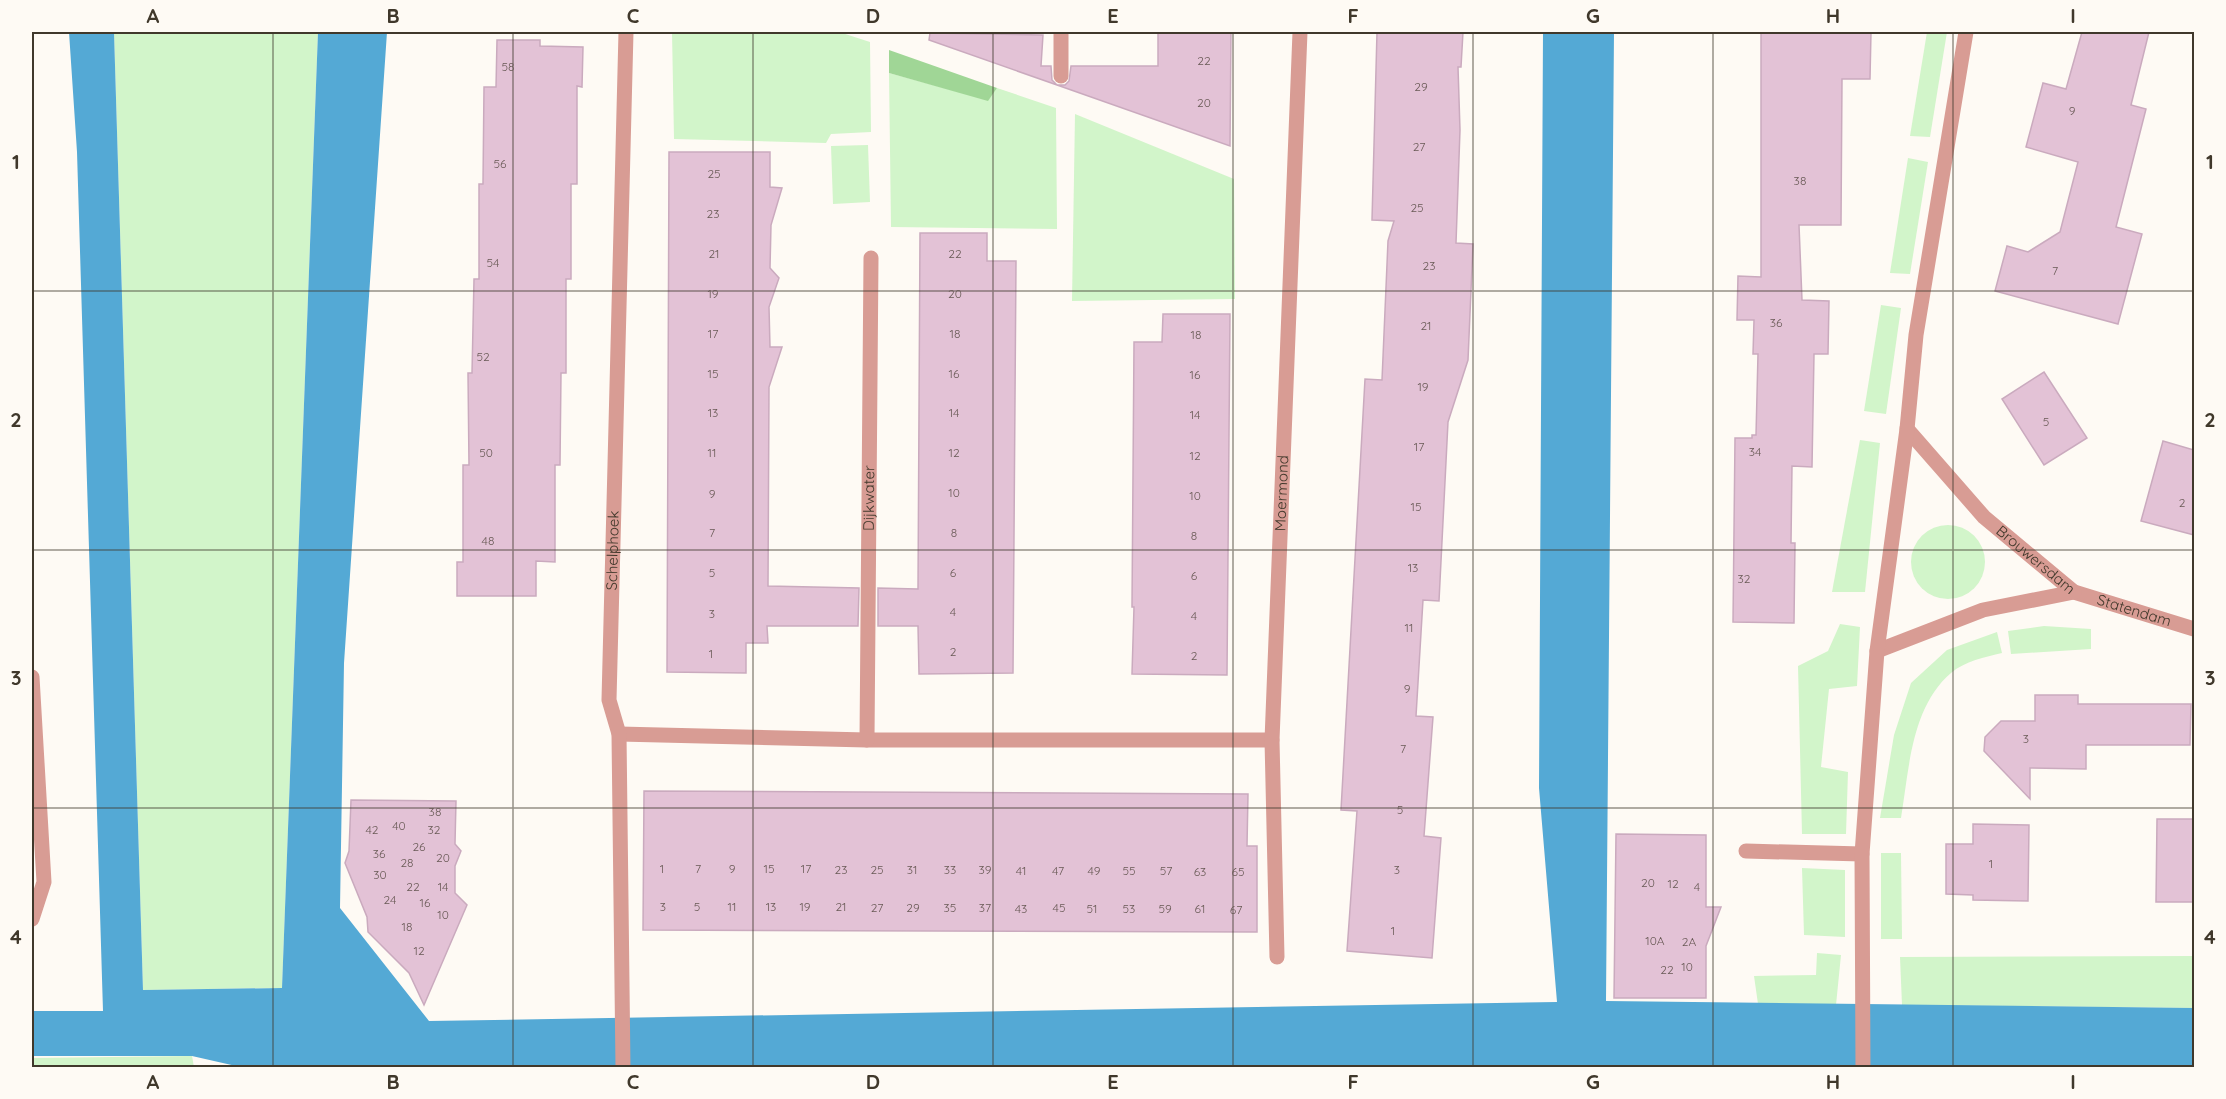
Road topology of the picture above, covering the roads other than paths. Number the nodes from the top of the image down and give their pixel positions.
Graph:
1 (626, 32) edge
2 (1061, 32) edge
3 (1300, 32) edge
4 (1966, 32) edge
5 (1061, 76) dead end
6 (871, 258) dead end
7 (1907, 429) junction
8 (2074, 592) junction
9 (2194, 629) edge
10 (1877, 651) junction
11 (32, 677) edge
12 (619, 734) junction
13 (867, 740) junction
14 (1272, 740) junction
15 (1746, 851) dead end
16 (1862, 854) junction
17 (32, 919) edge
18 (1277, 957) dead end
19 (623, 1068) edge
20 (1863, 1068) edge

1 - 12 street, Schelphoek
2 - 5 street
3 - 14 street, Moermond
4 - 7 street
6 - 13 street, Dijkwater
7 - 8 street, Brouwersdam
7 - 10 street
8 - 9 street, Statendam
8 - 10 street, Brouwersdam
10 - 16 street
11 - 17 street
12 - 13 street
12 - 19 street, Schelphoek
13 - 14 street
14 - 18 street, Moermond
15 - 16 street
16 - 20 street

